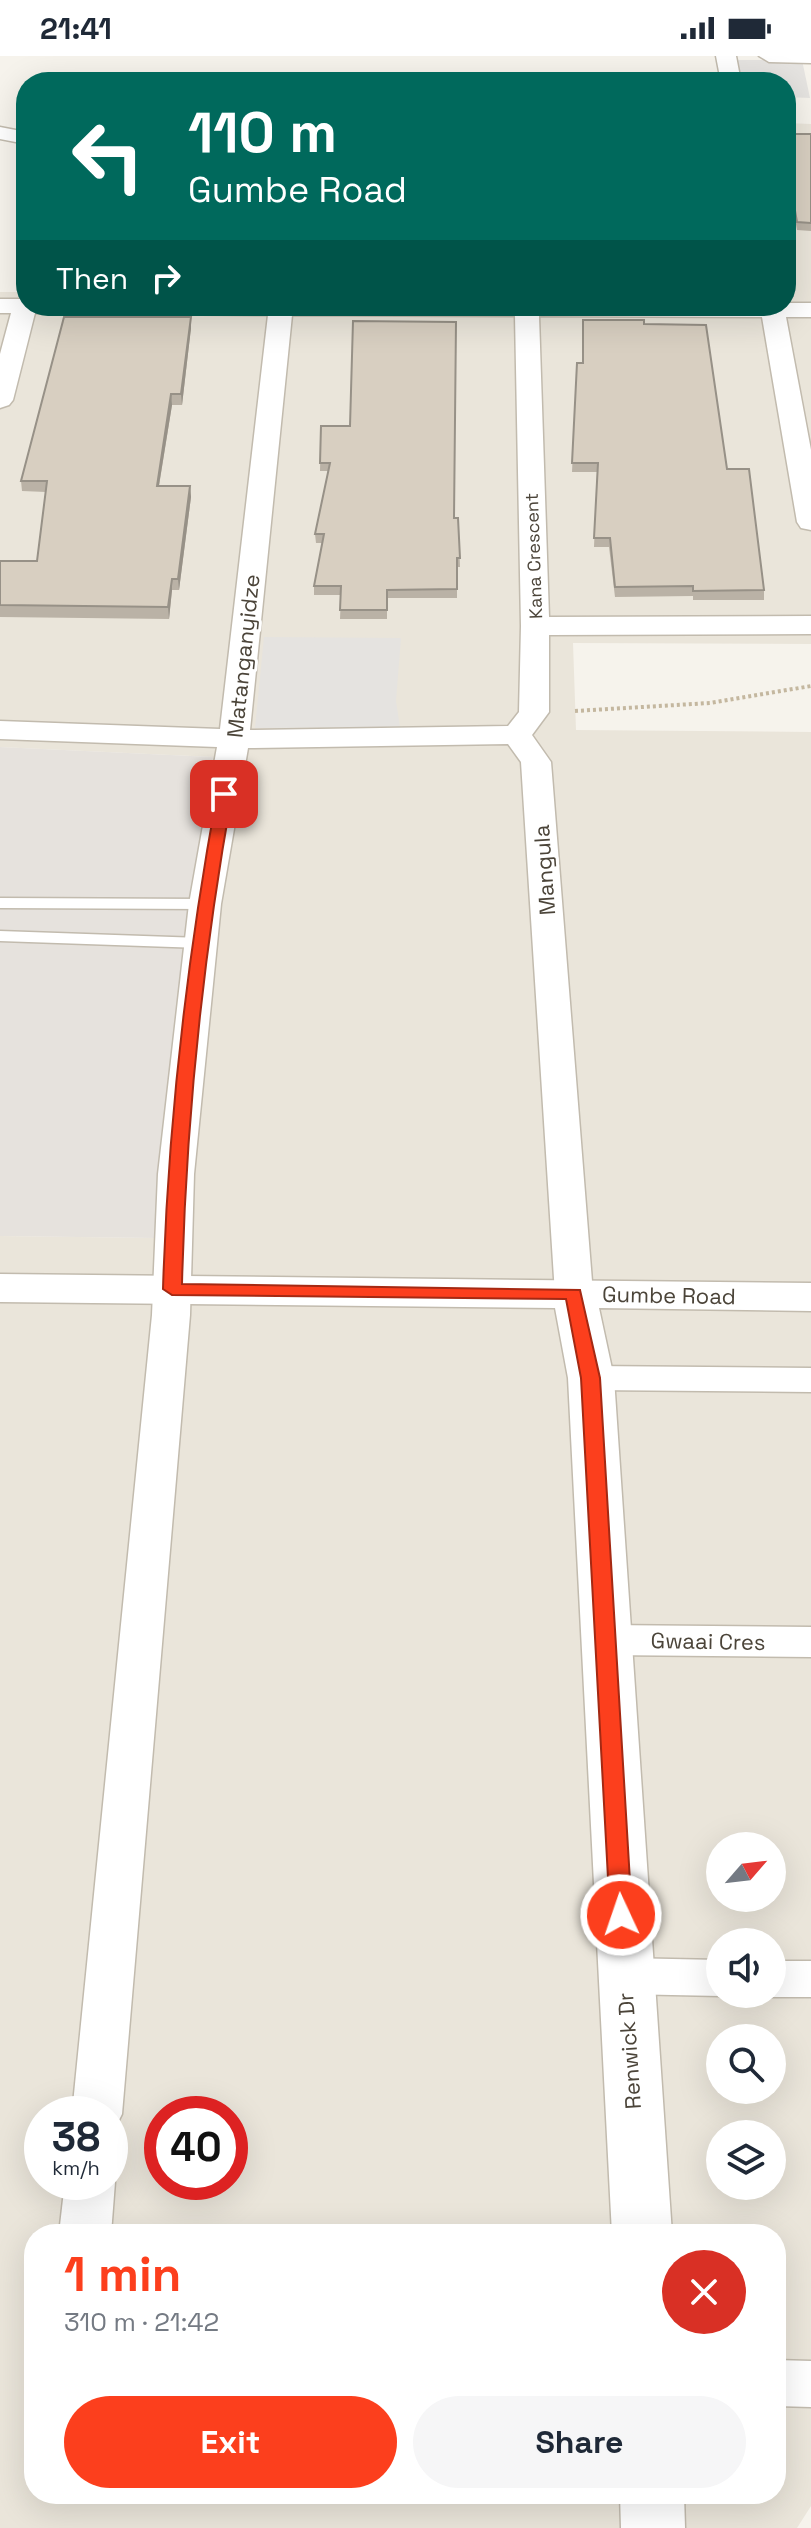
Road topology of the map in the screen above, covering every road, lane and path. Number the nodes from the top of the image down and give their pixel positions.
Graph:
1 (769, 56) edge
2 (811, 57) edge
3 (22, 316) edge
4 (280, 316) edge
5 (527, 316) edge
6 (773, 316) edge
7 (0, 400) edge
8 (811, 522) edge
9 (811, 625) edge
10 (535, 626) junction
11 (811, 686) edge
12 (526, 724) junction
13 (0, 730) edge
14 (234, 739) junction
15 (0, 903) edge
16 (205, 904) junction
17 (0, 936) edge
18 (201, 943) junction
19 (0, 1288) edge
20 (172, 1289) junction
21 (574, 1294) junction
22 (811, 1297) edge
23 (591, 1378) junction
24 (811, 1380) edge
25 (606, 1640) junction
26 (811, 1642) edge
27 (624, 1976) junction
28 (706, 1978) edge
29 (786, 1979) edge
30 (811, 1979) edge
31 (99, 2096) edge
32 (88, 2200) edge
33 (86, 2224) edge
34 (641, 2224) edge
35 (786, 2383) edge
36 (811, 2384) edge
37 (652, 2504) edge
38 (653, 2528) edge

1 - 2 street
3 - 7 street
4 - 14 street, Matanganyidze
5 - 10 street, Kana Crescent
6 - 8 street
9 - 10 street, Kana Crescent
10 - 12 street
11 - 12 path
12 - 14 street
12 - 21 street, Mangula
13 - 14 street
14 - 16 street, Matanganyidze
15 - 16 lane
16 - 18 street, Matanganyidze
17 - 18 lane
18 - 20 street, Matanganyidze
19 - 20 street, Gumbe Road
20 - 21 street, Gumbe Road
20 - 31 street, Matanganyidze
21 - 22 street, Gumbe Road
21 - 23 street, Renwick Dr
23 - 24 street
23 - 25 street, Renwick Dr
25 - 26 street, Gwaai Cres
25 - 27 street, Renwick Dr
27 - 28 street
27 - 34 street, Renwick Dr
29 - 30 street
32 - 33 street
35 - 36 street
37 - 38 street

